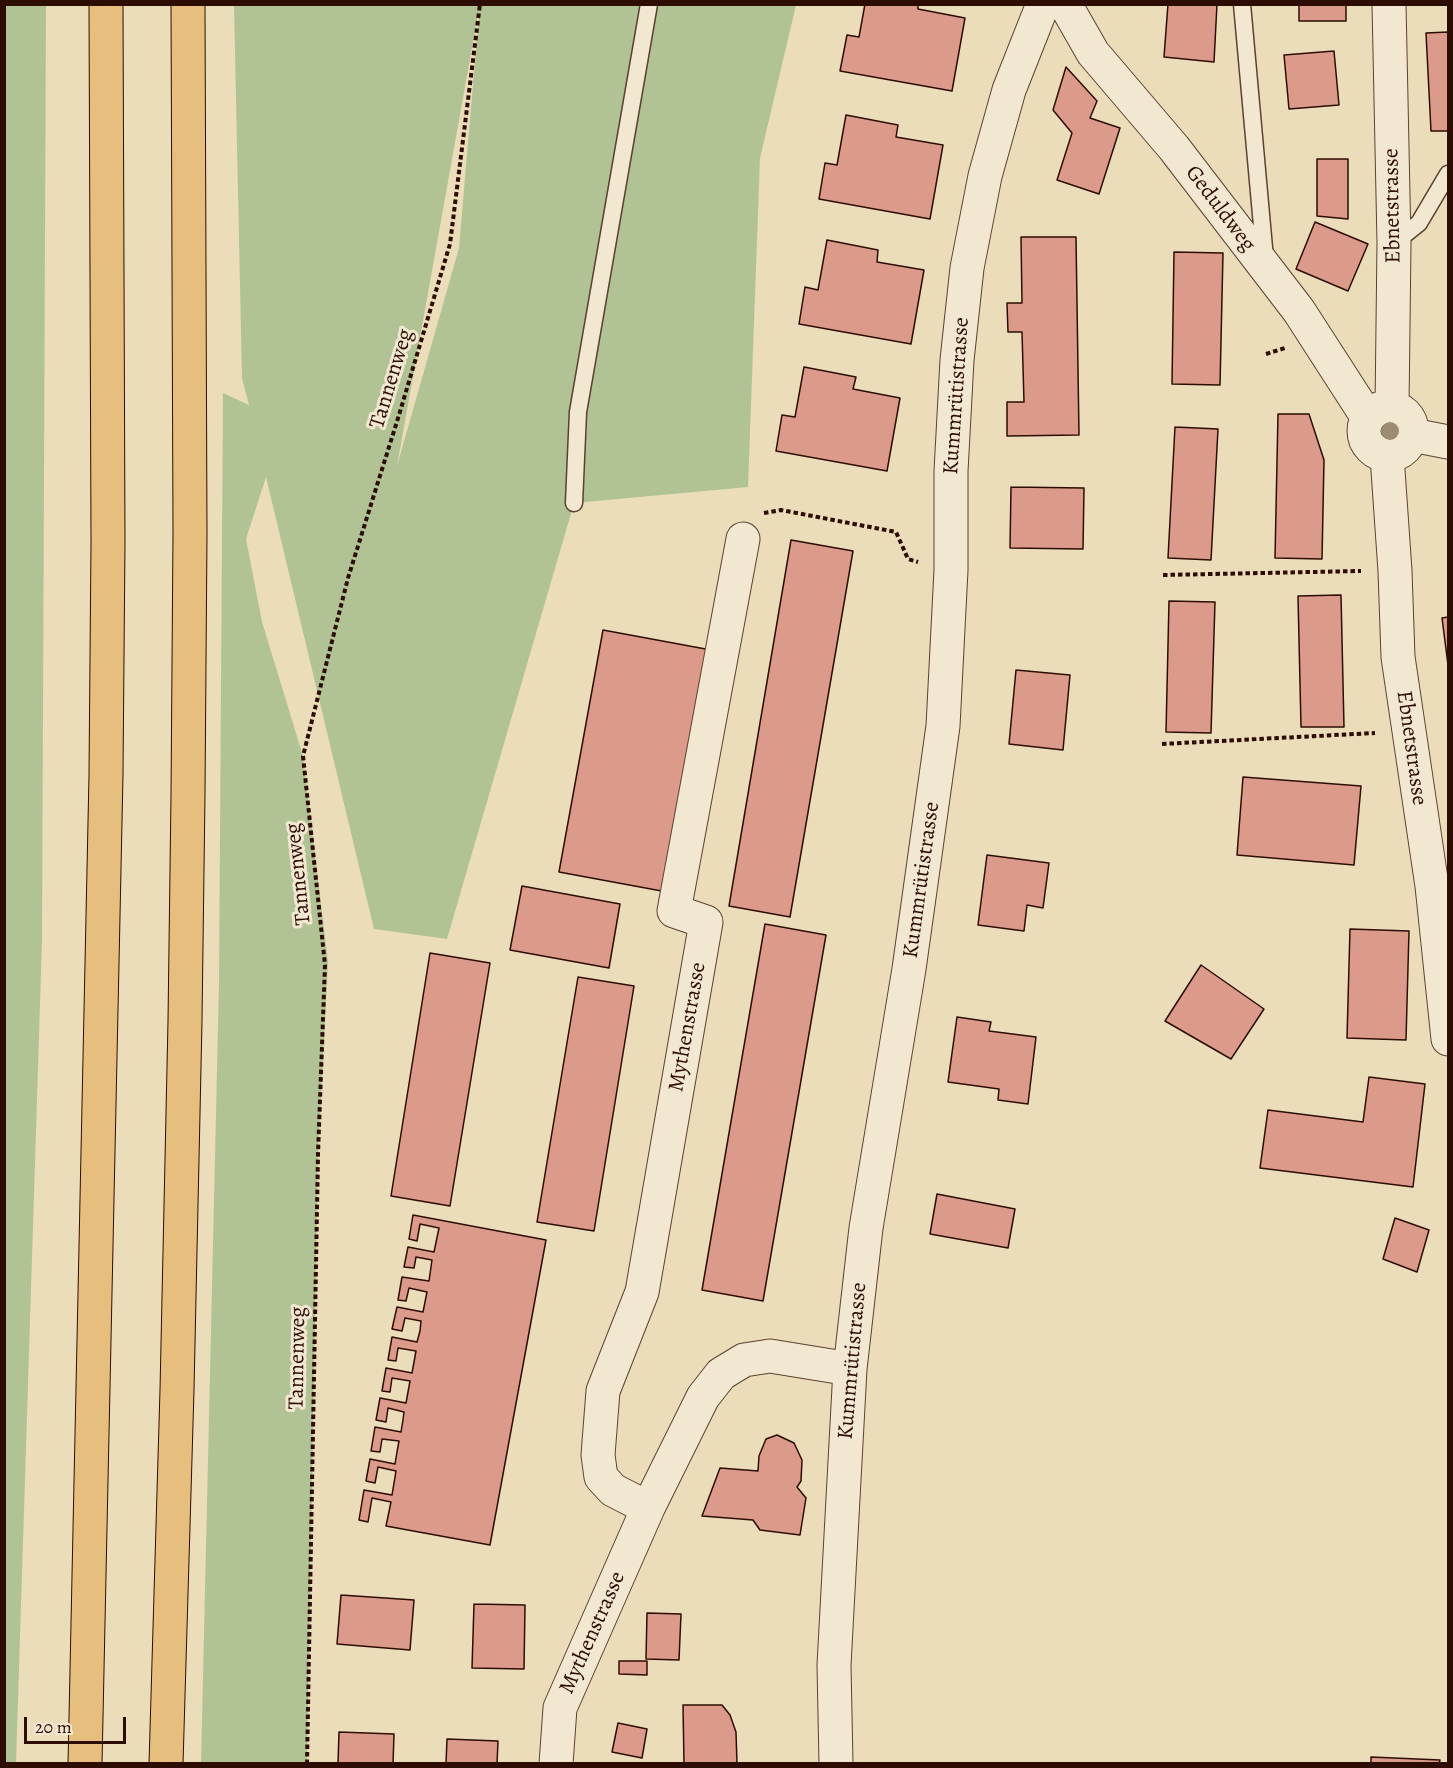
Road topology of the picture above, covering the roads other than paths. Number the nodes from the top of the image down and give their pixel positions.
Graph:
1 (106, 4) edge
2 (188, 4) edge
3 (649, 4) edge
4 (1043, 4) edge
5 (1065, 4) edge
6 (1242, 4) edge
7 (1389, 4) edge
8 (1449, 174) edge
9 (1394, 243) junction
10 (1266, 269) junction
11 (1380, 413) junction
12 (1412, 435) junction
13 (1449, 442) edge
14 (1387, 456) junction
15 (574, 503) dead end
16 (742, 539) road end
17 (1449, 1039) edge
18 (850, 1369) junction
19 (648, 1508) junction
20 (85, 1764) edge
21 (166, 1764) edge
22 (556, 1764) edge
23 (836, 1764) edge

1 - 20 highway
2 - 21 highway
3 - 15 lane
4 - 18 street, Kummrütistrasse
5 - 10 street, Geduldweg
6 - 10 lane
7 - 9 street, Ebnetstrasse
8 - 9 lane
9 - 11 street, Ebnetstrasse
10 - 11 street, Geduldweg
11 - 12 street
11 - 14 street
12 - 13 street
12 - 14 street
14 - 17 street, Ebnetstrasse
16 - 19 street, Mythenstrasse
18 - 19 street, Mythenstrasse
18 - 23 street, Kummrütistrasse
19 - 22 street, Mythenstrasse

